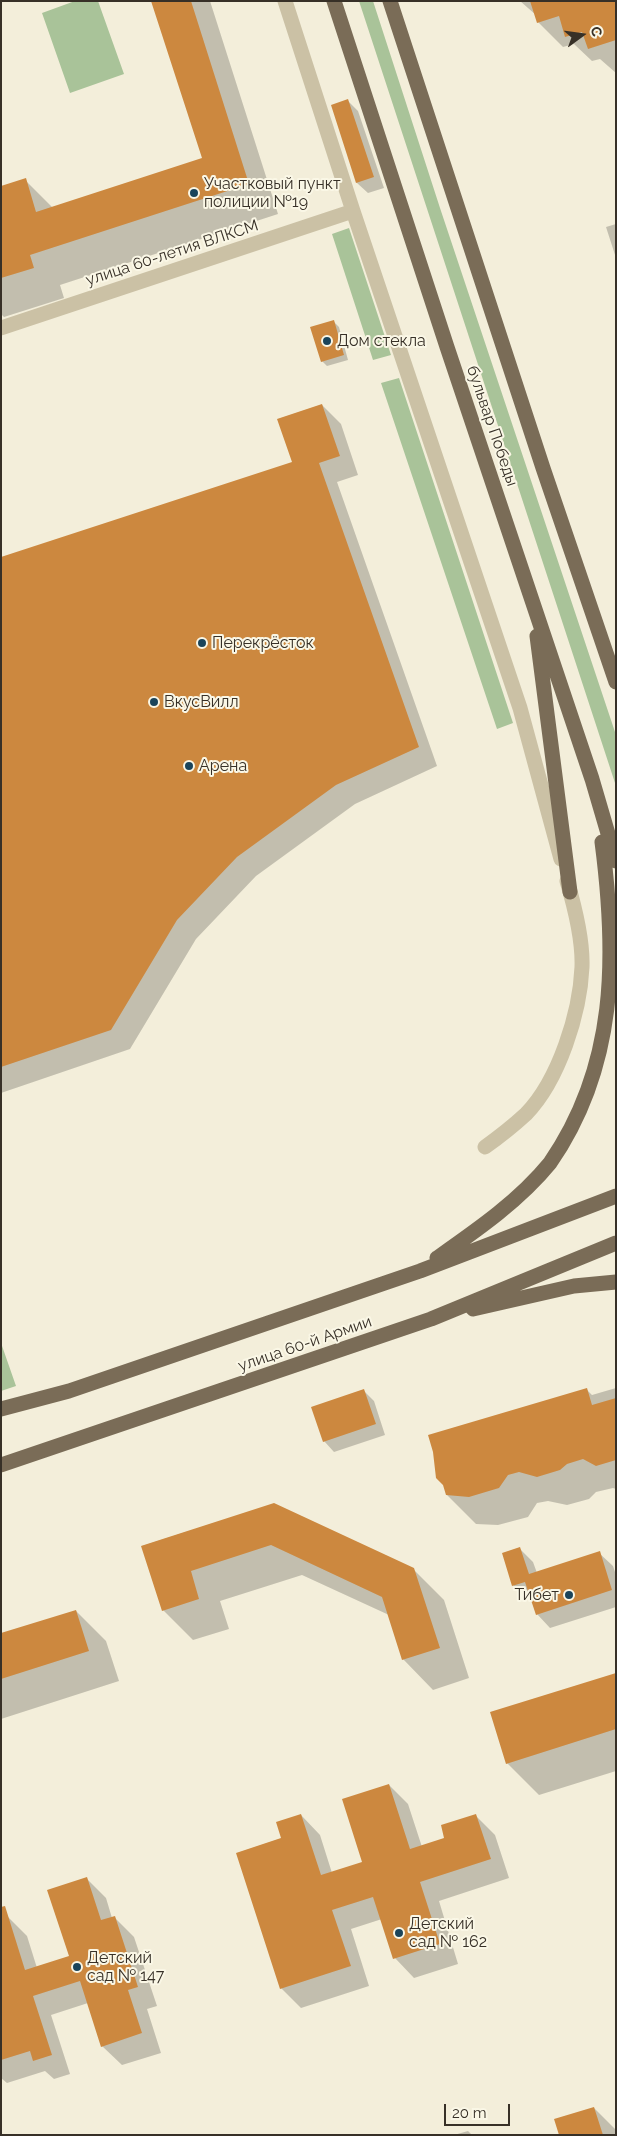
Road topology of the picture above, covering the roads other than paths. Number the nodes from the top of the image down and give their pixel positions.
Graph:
1 (285, 1) edge
2 (334, 1) edge
3 (390, 1) edge
4 (353, 211) junction
5 (1, 328) edge
6 (532, 602) junction
7 (616, 682) edge
8 (592, 779) junction
9 (616, 861) edge
10 (570, 892) junction
11 (485, 1147) dead end
12 (616, 1196) edge
13 (616, 1243) edge
14 (420, 1271) junction
15 (616, 1282) edge
16 (430, 1319) junction
17 (1, 1409) edge
18 (1, 1465) edge

1 - 4 street
2 - 6 main road, бульвар Победы
3 - 7 main road
4 - 5 street, улица 60-летия ВЛКСМ
4 - 10 street
6 - 8 main road, бульвар Победы
6 - 10 main road
8 - 9 main road, бульвар Победы
8 - 14 main road
10 - 11 street
12 - 14 main road, улица 60-й Армии
13 - 16 main road, улица 60-й Армии
14 - 17 main road, улица 60-й Армии
15 - 16 main road
16 - 18 main road, улица 60-й Армии

